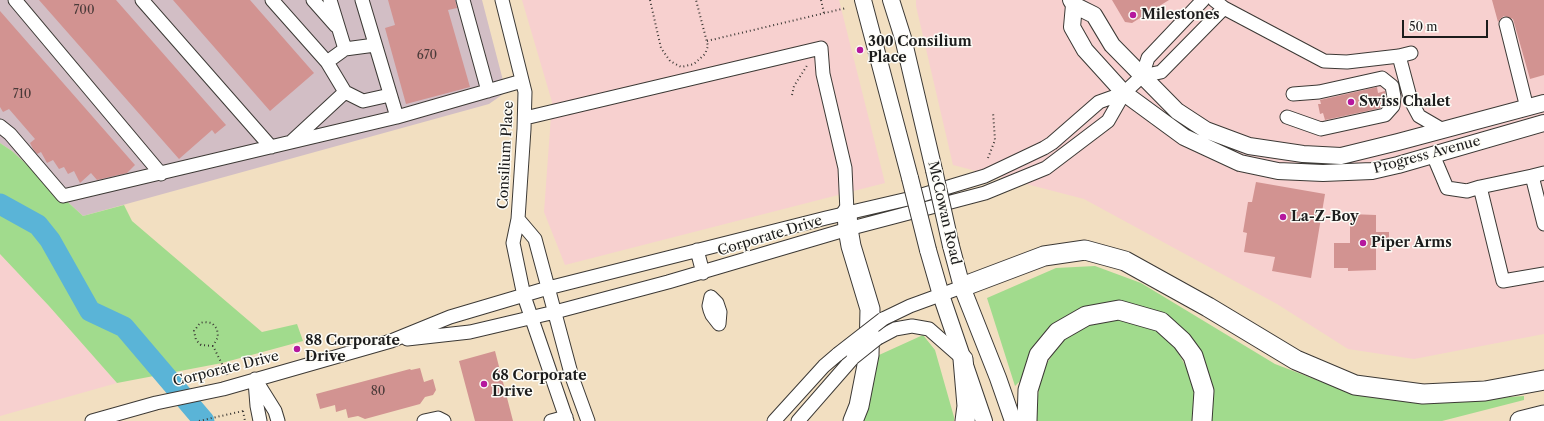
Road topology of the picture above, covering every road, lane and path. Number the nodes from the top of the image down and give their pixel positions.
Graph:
1 (16, 0) edge
2 (142, 0) edge
3 (272, 0) edge
4 (313, 0) edge
5 (330, 0) edge
6 (362, 0) edge
7 (464, 0) edge
8 (502, 0) edge
9 (650, 0) edge
10 (696, 0) edge
11 (821, 0) edge
12 (863, 0) edge
13 (892, 0) edge
14 (901, 0) edge
15 (1203, 0) edge
16 (1073, 3) edge
17 (1219, 4) edge
18 (846, 8) dead end
19 (824, 14) junction
20 (1506, 24) dead end
21 (340, 30) junction
22 (903, 38) junction
23 (707, 41) junction
24 (376, 45) junction
25 (345, 49) junction
26 (808, 50) junction
27 (327, 62) junction
28 (1142, 76) junction
29 (522, 81) junction
30 (488, 91) junction
31 (345, 92) junction
32 (1124, 93) junction
33 (1293, 94) dead end
34 (390, 95) junction
35 (792, 95) dead end
36 (1544, 103) edge
37 (1527, 108) junction
38 (993, 112) dead end
39 (397, 117) junction
40 (1287, 117) dead end
41 (525, 118) junction
42 (1538, 125) edge
43 (0, 126) edge
44 (1443, 130) junction
45 (1398, 142) junction
46 (290, 143) junction
47 (271, 147) junction
48 (1433, 154) junction
49 (988, 158) dead end
50 (1398, 165) junction
51 (162, 174) junction
52 (1538, 175) edge
53 (1480, 187) junction
54 (518, 219) junction
55 (848, 221) junction
56 (1544, 224) edge
57 (696, 250) junction
58 (703, 272) junction
59 (1544, 274) edge
60 (962, 287) junction
61 (548, 288) junction
62 (941, 295) junction
63 (524, 296) junction
64 (555, 312) junction
65 (533, 318) junction
66 (391, 341) junction
67 (213, 346) junction
68 (964, 359) junction
69 (255, 379) junction
70 (1544, 380) edge
71 (233, 386) junction
72 (1544, 415) edge
73 (567, 419) edge
74 (92, 421) edge
75 (199, 421) edge
76 (245, 421) edge
77 (260, 421) edge
78 (278, 421) edge
79 (424, 421) edge
80 (444, 421) edge
81 (551, 421) edge
82 (588, 421) edge
83 (774, 421) edge
84 (798, 421) edge
85 (853, 421) edge
86 (965, 421) edge
87 (984, 421) edge
88 (1013, 421) edge
89 (1027, 421) edge
90 (1202, 421) edge
91 (1520, 421) edge

1 - 51 street
2 - 47 street
3 - 27 street
4 - 21 street
5 - 21 street
6 - 24 street
7 - 30 street
8 - 29 street, Consilium Place
9 - 23 path
10 - 23 path
11 - 19 path
12 - 62 main road, McCowan Road, bridge
13 - 22 main road, McCowan Road
14 - 22 main road
15 - 28 street
16 - 28 main road, Progress Avenue
16 - 32 main road, Progress Avenue
17 - 28 street
17 - 44 street
18 - 19 path
19 - 23 path
20 - 37 street
21 - 25 street
22 - 60 main road, McCowan Road, bridge
24 - 25 street
24 - 34 street
25 - 27 street
26 - 35 path
26 - 41 street
26 - 55 street
27 - 31 street
28 - 32 street, Corporate Drive
28 - 45 main road, Progress Avenue
29 - 30 street
29 - 41 street, Consilium Place
30 - 39 street
31 - 34 street
31 - 46 street
32 - 50 main road, Progress Avenue
32 - 55 street, Corporate Drive
32 - 55 street, Corporate Drive
33 - 40 street
34 - 39 street
36 - 37 main road, Progress Avenue
37 - 42 main road
37 - 44 main road, Progress Avenue
38 - 49 path
39 - 46 street
41 - 54 street, Consilium Place
42 - 48 main road, Progress Avenue
43 - 51 street
44 - 45 main road, Progress Avenue
45 - 50 main road
46 - 47 street
47 - 51 street
48 - 50 main road, Progress Avenue
48 - 53 street
52 - 53 street
52 - 56 street
53 - 59 street
54 - 61 street, Consilium Place
54 - 63 street, Consilium Place
55 - 57 street, Corporate Drive
55 - 58 street, Corporate Drive
55 - 85 highway
57 - 58 street
57 - 61 street, Corporate Drive
58 - 64 street, Corporate Drive
60 - 62 street
60 - 70 highway
60 - 88 main road, McCowan Road
61 - 63 street, Corporate Drive
61 - 64 street, Consilium Place
62 - 68 main road, McCowan Road
62 - 83 street, bridge
63 - 65 street, Consilium Place
63 - 66 street, Corporate Drive
64 - 65 street, Corporate Drive
64 - 82 street, Consilium Place
65 - 66 street, Corporate Drive
65 - 73 street, Consilium Place
66 - 69 street, Corporate Drive
67 - 67 path
67 - 71 path
68 - 84 street, bridge
68 - 86 highway
68 - 87 main road, McCowan Road
69 - 71 street, Corporate Drive
69 - 77 street
69 - 78 street
71 - 74 street, Corporate Drive
72 - 91 highway
73 - 81 street
75 - 76 path
79 - 80 street
89 - 90 highway

